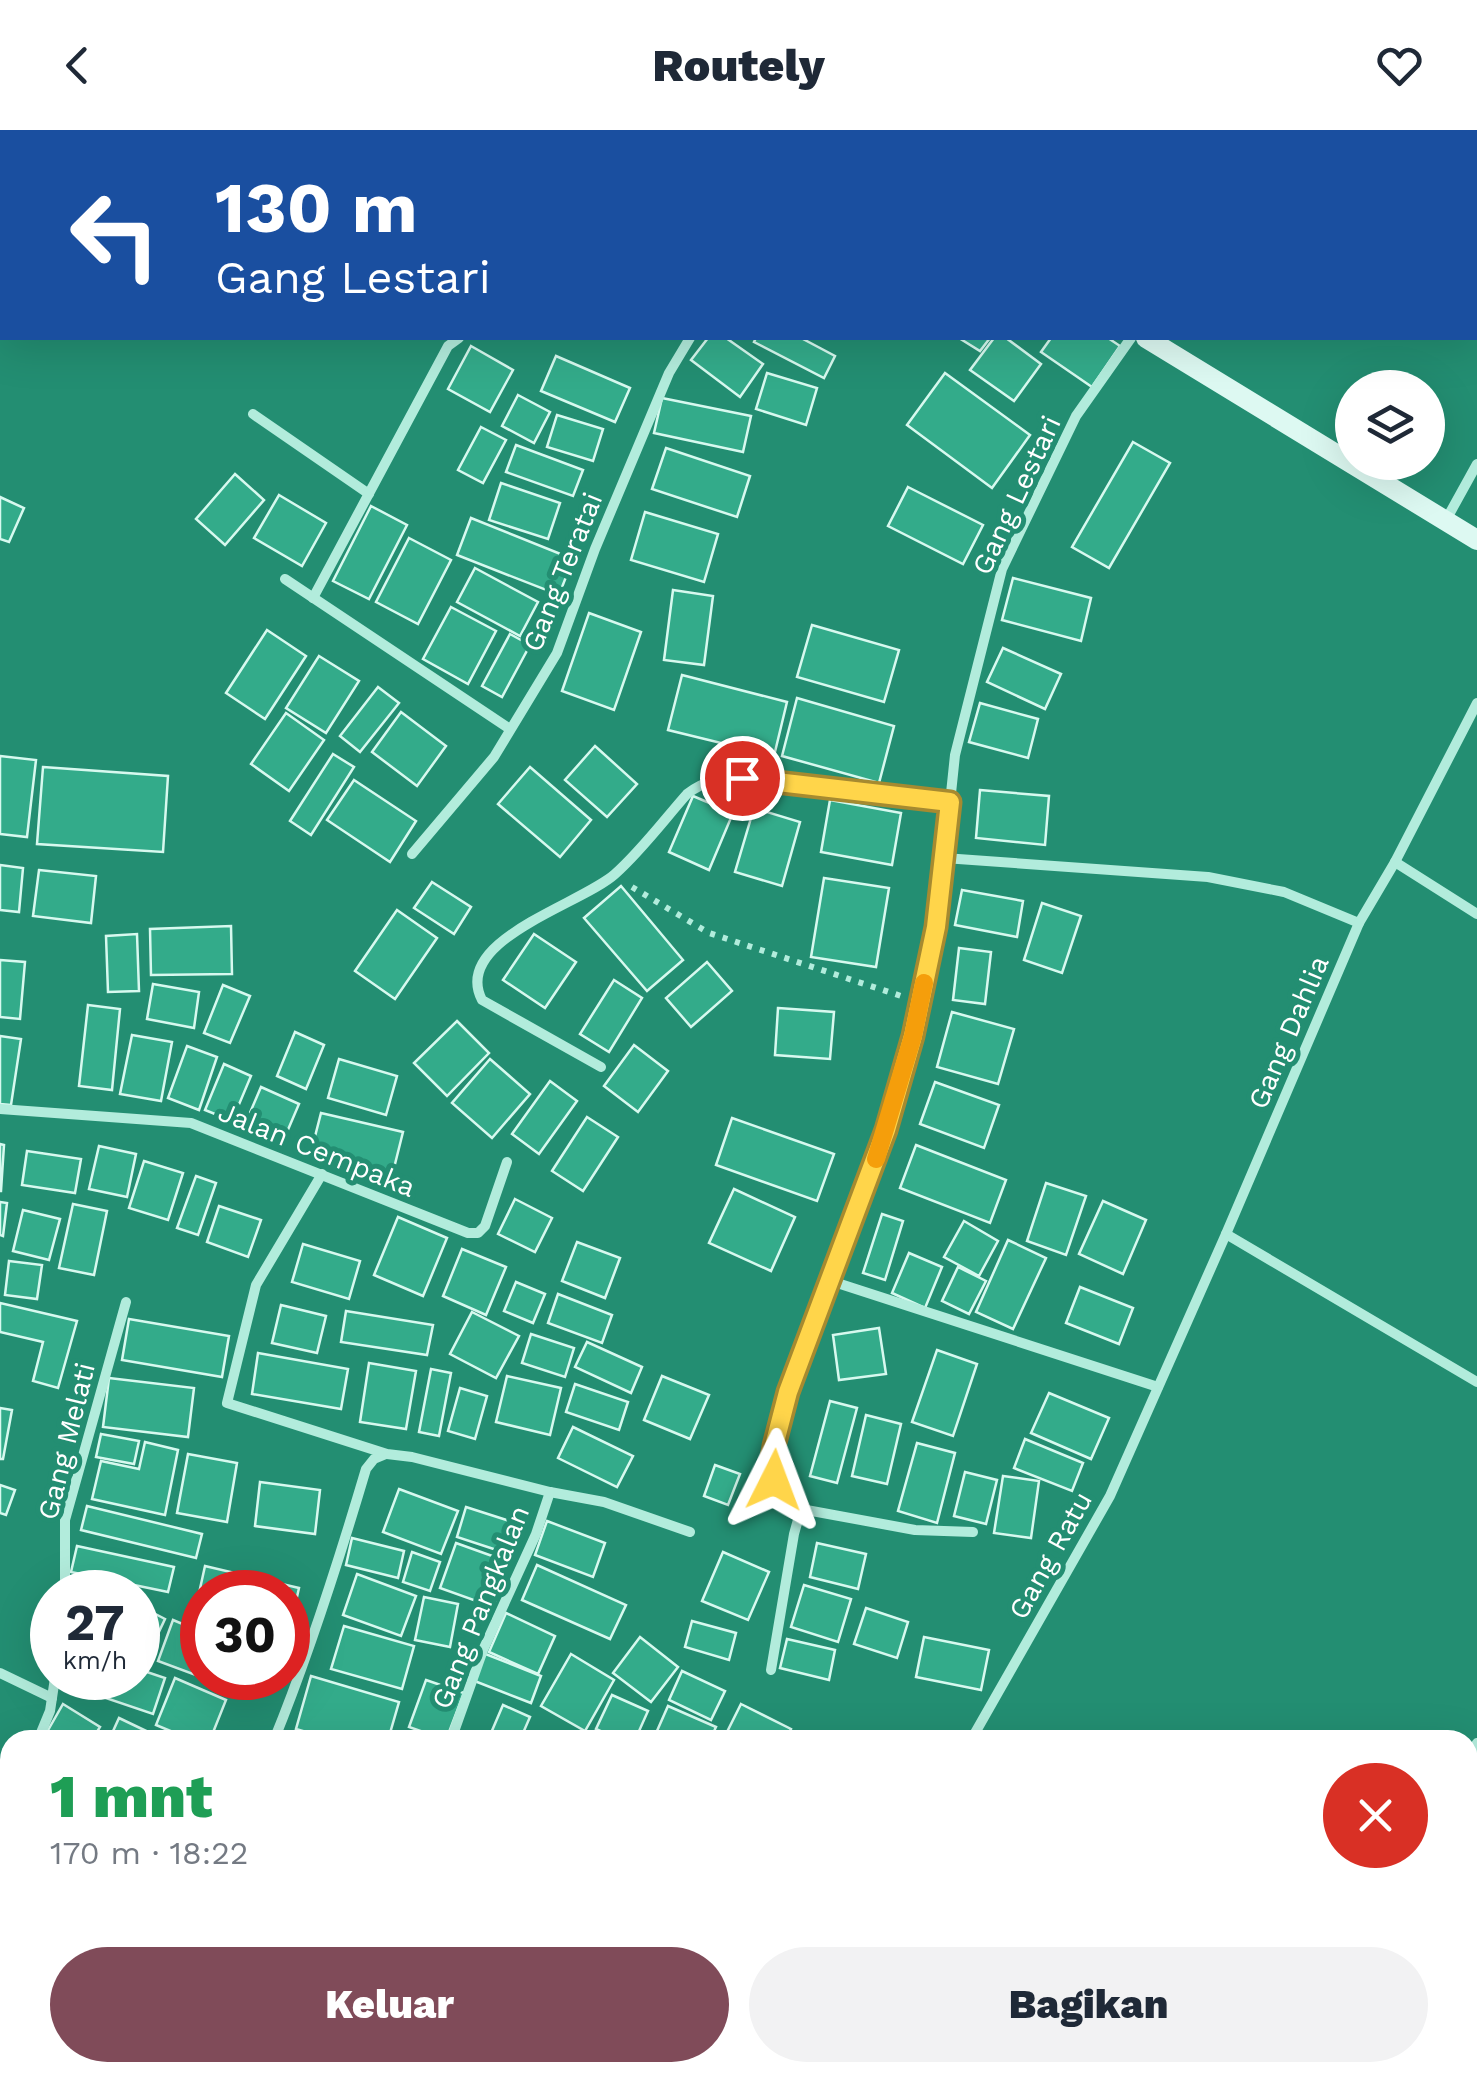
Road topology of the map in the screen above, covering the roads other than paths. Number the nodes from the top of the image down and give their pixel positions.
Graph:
1 (456, 340) edge
2 (689, 340) edge
3 (1130, 340) edge
4 (1149, 340) edge
5 (252, 414) dead end
6 (1477, 464) edge
7 (369, 494) junction
8 (1446, 520) junction
9 (1477, 540) edge
10 (285, 579) dead end
11 (313, 598) junction
12 (1477, 703) edge
13 (510, 729) junction
14 (950, 802) junction
15 (412, 854) dead end
16 (944, 858) junction
17 (1395, 862) junction
18 (1477, 914) edge
19 (1358, 923) junction
20 (601, 1068) dead end
21 (0, 1108) edge
22 (507, 1162) dead end
23 (322, 1174) junction
24 (1226, 1234) junction
25 (831, 1281) junction
26 (126, 1302) dead end
27 (1477, 1382) edge
28 (1158, 1387) junction
29 (387, 1454) junction
30 (550, 1492) junction
31 (801, 1508) junction
32 (690, 1532) dead end
33 (973, 1532) dead end
34 (66, 1570) edge
35 (771, 1670) dead end
36 (0, 1673) edge
37 (30, 1687) edge
38 (51, 1700) edge
39 (41, 1730) edge
40 (278, 1730) edge
41 (455, 1730) edge
42 (977, 1730) edge

1 - 7 street
2 - 13 street, Gang Teratai
3 - 14 street, Gang Lestari
4 - 8 street
5 - 7 street
6 - 8 street
7 - 11 street
8 - 9 street
10 - 11 street
11 - 13 street
12 - 17 street, Gang Dahlia
13 - 15 street, Gang Teratai
14 - 16 street, Gang Lestari
14 - 20 street
16 - 19 street
16 - 25 street, Gang Lestari
17 - 18 street
17 - 19 street, Gang Dahlia
19 - 24 street, Gang Dahlia
21 - 23 street, Jalan Cempaka
22 - 23 street, Jalan Cempaka
23 - 29 street
24 - 27 street
24 - 28 street, Gang Dahlia
25 - 28 street
25 - 31 street, Gang Lestari
26 - 34 street, Gang Melati
28 - 42 street, Gang Ratu
29 - 30 street
29 - 40 street
30 - 32 street
30 - 41 street, Gang Pangkalan
31 - 33 street
31 - 35 street
36 - 37 street
38 - 39 street

